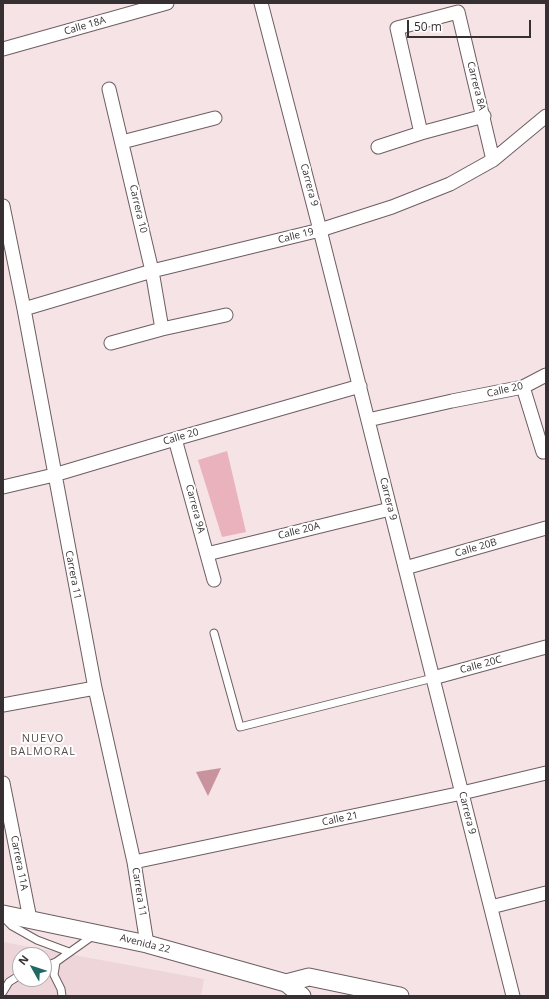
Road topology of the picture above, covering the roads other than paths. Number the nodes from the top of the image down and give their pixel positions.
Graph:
1 (167, 3) edge
2 (261, 3) edge
3 (3, 49) edge
4 (109, 89) dead end
5 (484, 116) junction
6 (546, 116) edge
7 (215, 118) dead end
8 (421, 133) junction
9 (122, 142) junction
10 (378, 147) dead end
11 (493, 160) junction
12 (3, 206) edge
13 (320, 230) junction
14 (152, 271) junction
15 (24, 309) junction
16 (226, 314) dead end
17 (162, 329) junction
18 (111, 343) dead end
19 (546, 375) edge
20 (360, 386) junction
21 (523, 388) junction
22 (368, 420) junction
23 (175, 439) junction
24 (543, 452) dead end
25 (54, 475) junction
26 (3, 487) edge
27 (390, 509) junction
28 (546, 528) edge
29 (207, 554) junction
30 (405, 568) junction
31 (214, 580) dead end
32 (214, 633) dead end
33 (546, 647) edge
34 (433, 678) junction
35 (94, 688) junction
36 (3, 705) edge
37 (546, 773) edge
38 (3, 783) edge
39 (462, 793) junction
40 (134, 862) junction
41 (546, 893) edge
42 (491, 907) junction
43 (3, 916) edge
44 (30, 919) junction
45 (97, 933) junction
46 (147, 944) junction
47 (70, 952) junction
48 (56, 962) junction
49 (52, 964) edge
50 (12, 980) edge
51 (285, 986) junction
52 (3, 992) edge
53 (62, 996) edge
54 (302, 996) edge
55 (400, 996) edge
56 (513, 996) edge

1 - 3 street, Calle 18A
2 - 13 street, Carrera 9
4 - 9 street, Carrera 10
5 - 8 street
5 - 8 street, Carrera 8A
5 - 11 street, Carrera 8A
6 - 11 street, Calle 19
7 - 9 street
8 - 10 street
9 - 14 street, Carrera 10
11 - 13 street, Calle 19
12 - 15 street, Carrera 11
13 - 14 street, Calle 19
13 - 20 street, Carrera 9
14 - 15 street, Calle 19
14 - 17 street, Carrera 10
15 - 25 street, Carrera 11
16 - 17 street
17 - 18 street
19 - 21 street, Calle 20
20 - 22 street, Carrera 9
20 - 23 street, Calle 20
21 - 22 street, Calle 20
21 - 24 street
22 - 27 street, Carrera 9
23 - 25 street, Calle 20
23 - 29 street, Carrera 9A
25 - 26 street, Calle 20
25 - 35 street, Carrera 11
27 - 29 street, Calle 20A
27 - 30 street, Carrera 9
28 - 30 street, Calle 20B
29 - 31 street, Carrera 9A
30 - 34 street, Carrera 9
32 - 34 lane, Calle 20C
33 - 34 street, Calle 20C
34 - 39 street, Carrera 9
35 - 36 street
35 - 40 street, Carrera 11
37 - 39 street, Calle 21
38 - 44 street, Carrera 11A
39 - 40 street, Calle 21
39 - 42 street, Carrera 9
40 - 46 street, Carrera 11
41 - 42 street
42 - 56 street, Carrera 9
43 - 44 street, Avenida 22
43 - 47 lane
44 - 45 street, Avenida 22
45 - 46 street, Avenida 22
45 - 47 lane
46 - 51 street, Avenida 22
47 - 48 lane
48 - 49 lane
48 - 53 lane
50 - 52 lane
51 - 54 street, Avenida 22
51 - 55 street

